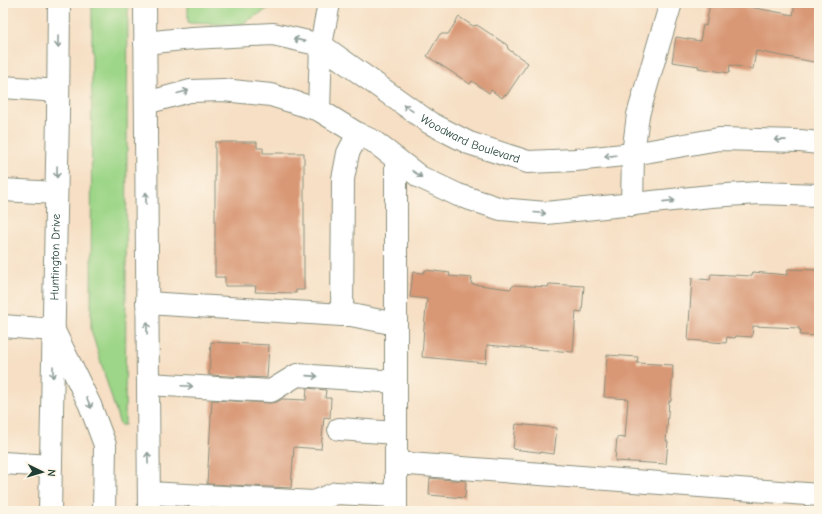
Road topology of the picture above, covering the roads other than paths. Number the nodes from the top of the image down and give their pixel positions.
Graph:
1 (59, 3) edge
2 (145, 3) edge
3 (329, 3) edge
4 (671, 3) edge
5 (145, 43) junction
6 (321, 45) junction
7 (3, 87) edge
8 (58, 91) junction
9 (146, 103) junction
10 (319, 110) junction
11 (358, 134) junction
12 (819, 143) edge
13 (633, 154) junction
14 (396, 159) junction
15 (3, 190) edge
16 (56, 193) junction
17 (819, 195) edge
18 (632, 204) junction
19 (147, 303) junction
20 (342, 315) junction
21 (396, 324) junction
22 (3, 326) edge
23 (54, 330) junction
24 (396, 382) junction
25 (148, 384) junction
26 (339, 429) dead end
27 (396, 433) junction
28 (3, 463) edge
29 (396, 463) junction
30 (51, 466) junction
31 (819, 495) edge
32 (149, 502) edge
33 (396, 504) edge
34 (50, 511) edge
35 (104, 511) edge

1 -> 8 street, Huntington Drive
2 - 5 street
3 - 6 street
4 - 13 street
6 -> 5 street, Woodward Boulevard
5 - 9 street
6 - 10 street
13 -> 6 street, Woodward Boulevard
7 - 8 street
8 -> 16 street, Huntington Drive
9 -> 10 street
19 -> 9 street
10 - 11 street
11 - 14 street
11 - 20 street
12 -> 13 street, Woodward Boulevard
13 - 18 street
14 -> 18 street
14 - 21 street
15 - 16 street
16 - 23 street, Huntington Drive
18 -> 17 street
19 - 20 street
25 -> 19 street
20 - 21 street
21 - 24 street
22 - 23 street
23 -> 30 street, Huntington Drive
23 -> 35 street
25 -> 24 street
24 - 27 street
32 -> 25 street
26 - 27 street
27 - 29 street
28 - 30 street
29 - 31 street
29 - 33 street
30 - 34 street, Huntington Drive
32 - 33 street

